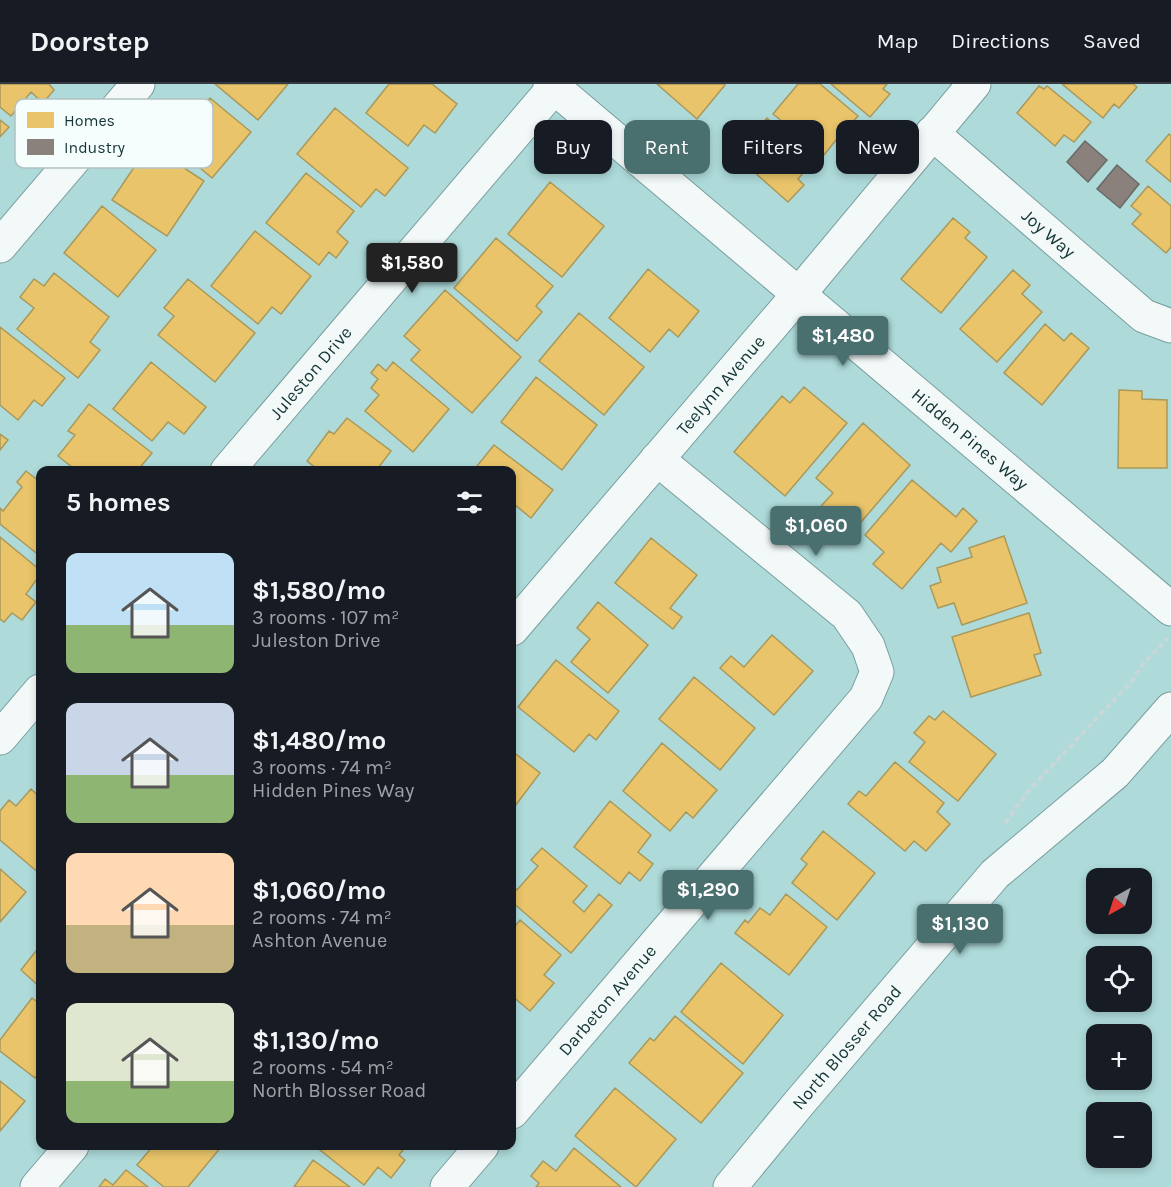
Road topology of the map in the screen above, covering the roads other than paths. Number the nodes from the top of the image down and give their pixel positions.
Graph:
1 (138, 84) edge
2 (974, 84) edge
3 (554, 85) edge
4 (125, 99) edge
5 (932, 133) junction
6 (66, 168) edge
7 (0, 246) edge
8 (798, 295) junction
9 (1171, 326) edge
10 (657, 459) junction
11 (231, 466) edge
12 (1171, 609) edge
13 (516, 624) edge
14 (36, 695) edge
15 (1171, 709) edge
16 (0, 738) edge
17 (516, 1107) edge
18 (69, 1150) edge
19 (479, 1150) edge
20 (37, 1187) edge
21 (447, 1187) edge
22 (730, 1187) edge

1 - 4 street
2 - 5 street, Teelynn Avenue
3 - 8 street, Hidden Pines Way
3 - 11 street, Juleston Drive
5 - 8 street, Teelynn Avenue
5 - 9 street, Joy Way
6 - 7 street
8 - 10 street, Teelynn Avenue
8 - 12 street, Hidden Pines Way
10 - 13 street, Teelynn Avenue
10 - 17 street, Darbeton Avenue
14 - 16 street
15 - 22 street, North Blosser Road
18 - 20 street
19 - 21 street

